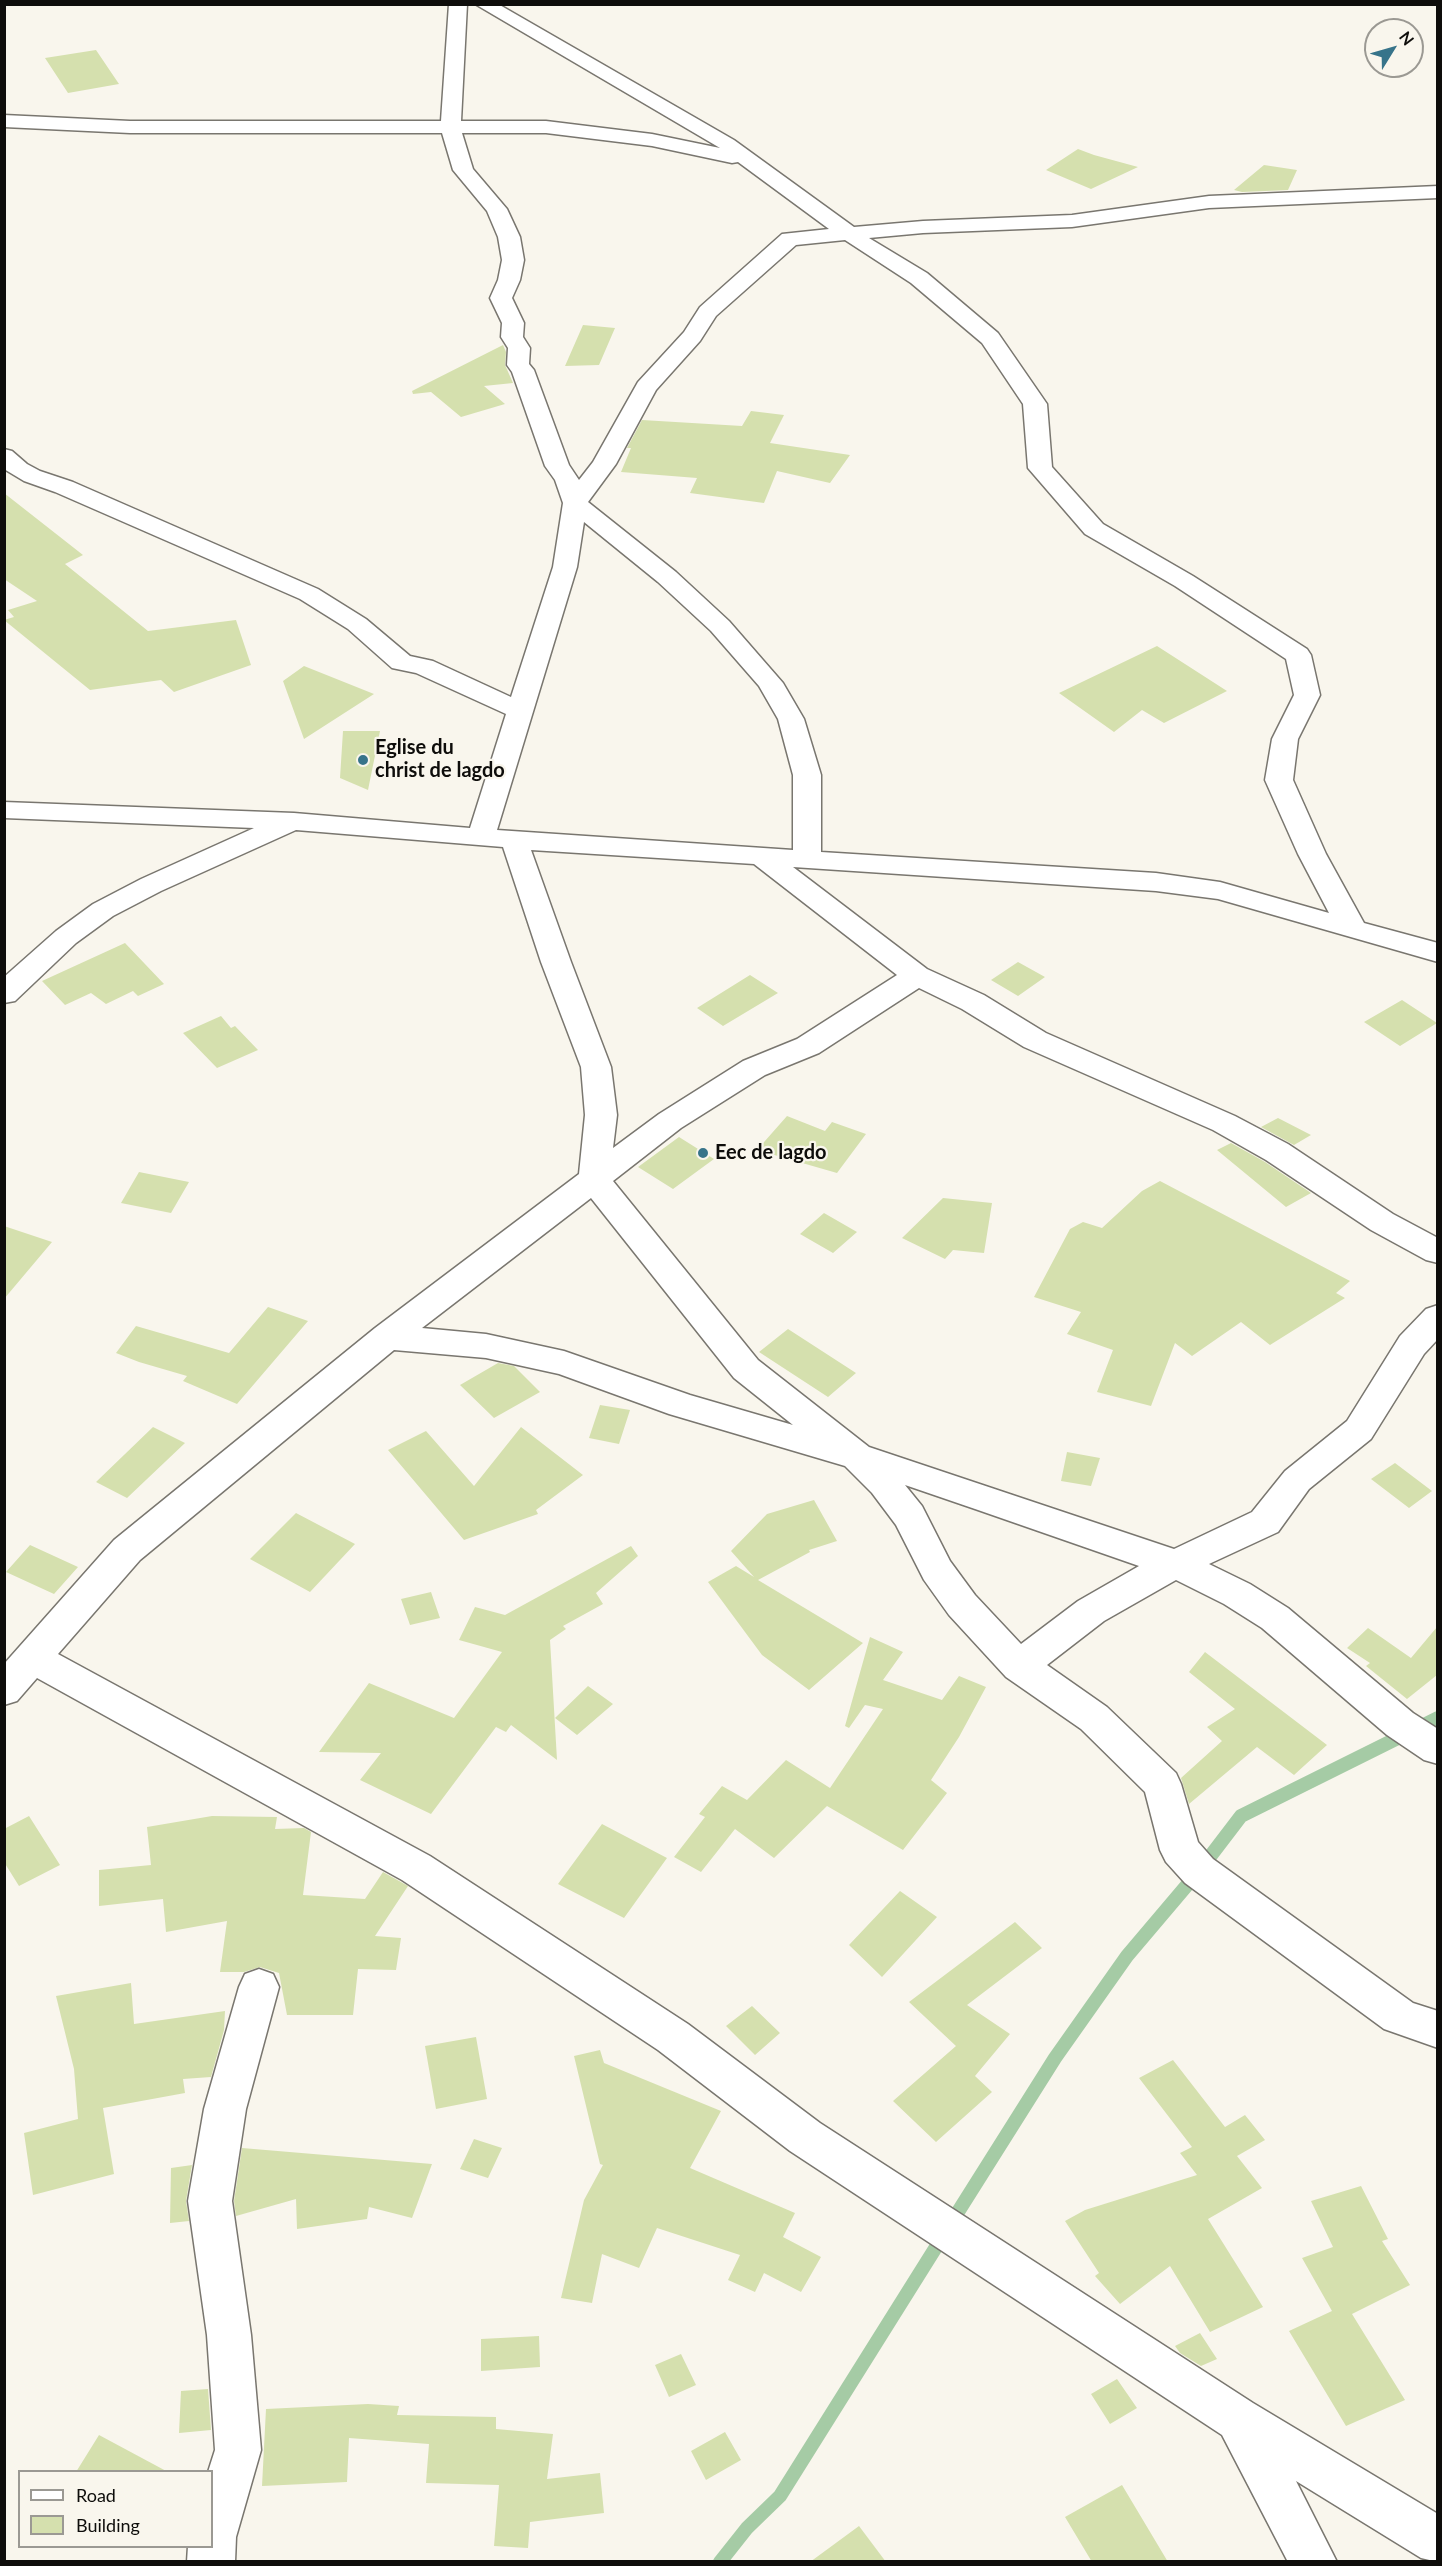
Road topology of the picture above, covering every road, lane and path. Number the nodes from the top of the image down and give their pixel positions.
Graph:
1 (458, 4) edge
2 (484, 4) edge
3 (4, 121) edge
4 (451, 128) junction
5 (750, 161) junction
6 (1437, 192) edge
7 (848, 232) junction
8 (4, 456) edge
9 (575, 503) junction
10 (520, 711) junction
11 (4, 810) edge
12 (294, 821) junction
13 (481, 836) junction
14 (514, 840) junction
15 (760, 855) junction
16 (807, 858) junction
17 (1352, 928) junction
18 (1437, 953) edge
19 (917, 976) junction
20 (4, 994) edge
21 (594, 1179) junction
22 (1437, 1252) edge
23 (1437, 1317) edge
24 (387, 1337) junction
25 (857, 1456) junction
26 (1173, 1563) junction
27 (33, 1658) junction
28 (1019, 1666) junction
29 (4, 1690) edge
30 (1437, 1749) edge
31 (259, 1987) dead end
32 (1437, 2030) edge
33 (1237, 2419) junction
34 (213, 2534) edge
35 (1437, 2541) edge
36 (1314, 2562) edge

1 - 4 street
2 - 5 street
3 - 4 street
4 - 5 street
4 - 9 street
5 - 7 street
6 - 7 street
7 - 9 street
7 - 17 street
8 - 10 street
9 - 10 street
9 - 16 street
10 - 13 street
11 - 12 street
12 - 13 street
12 - 20 street
13 - 14 street
14 - 15 street
14 - 21 street
15 - 16 street
15 - 19 street
16 - 17 street
17 - 18 street
19 - 21 street
19 - 22 street
21 - 24 street
21 - 25 street
23 - 26 street
24 - 25 street
24 - 27 street
25 - 26 street
25 - 28 street
26 - 28 street
26 - 30 street
27 - 29 street
27 - 33 street
28 - 32 street
31 - 34 street
33 - 35 street
33 - 36 street

